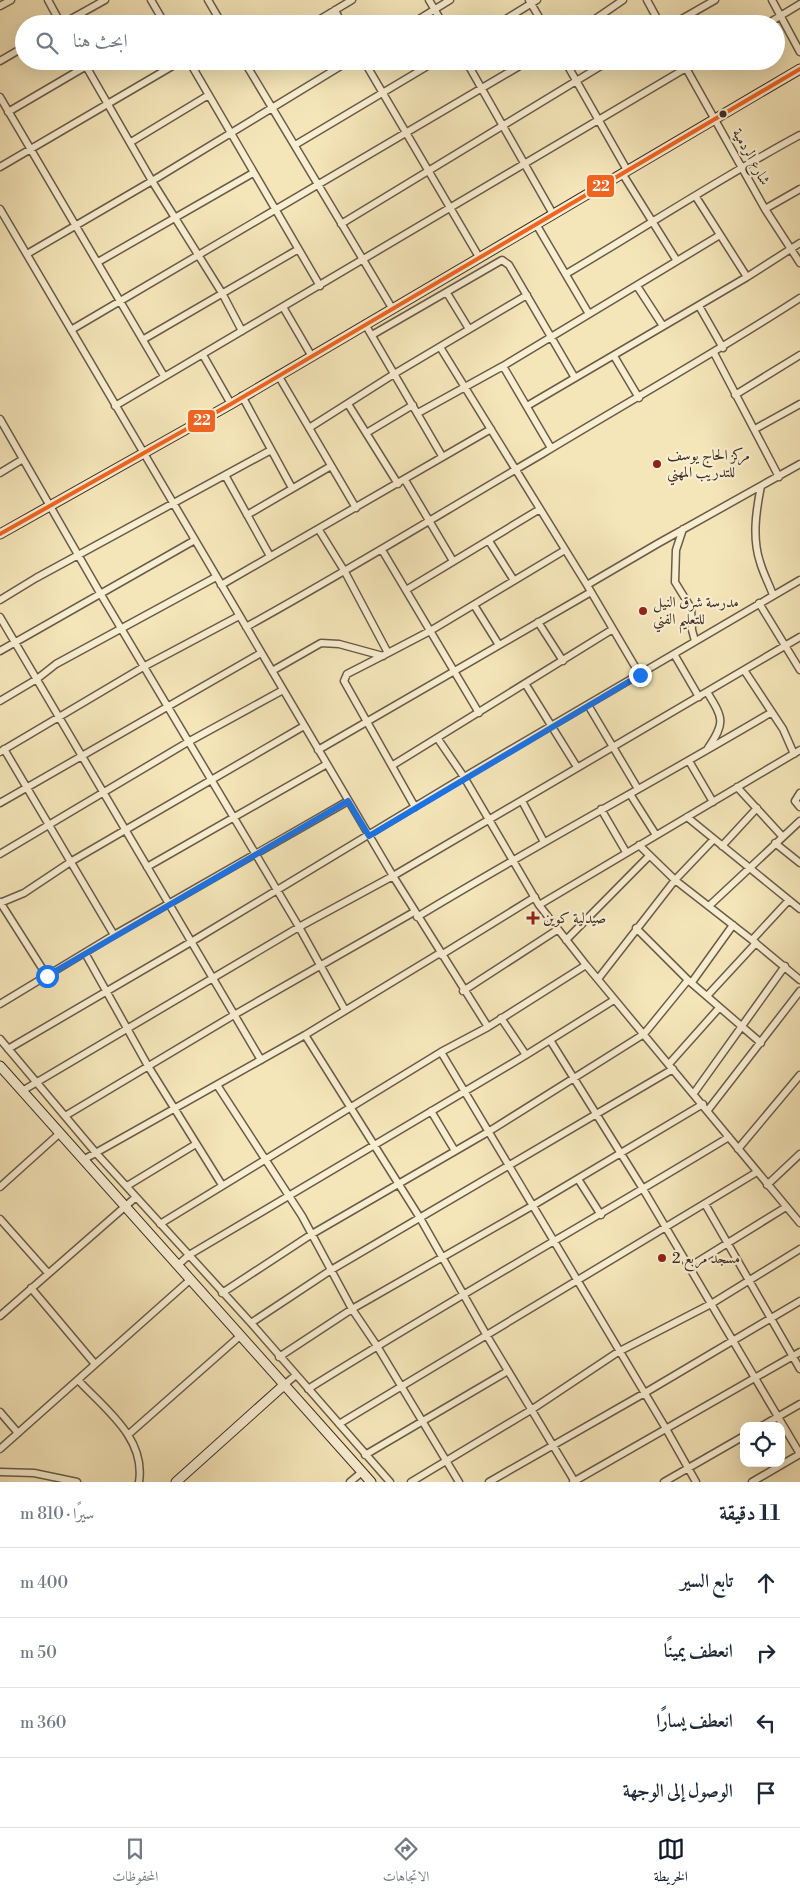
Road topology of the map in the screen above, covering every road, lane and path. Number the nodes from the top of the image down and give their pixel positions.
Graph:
1 (11, 0) edge
2 (48, 0) edge
3 (105, 0) edge
4 (151, 0) edge
5 (208, 0) edge
6 (352, 0) edge
7 (429, 0) edge
8 (450, 0) edge
9 (623, 0) edge
10 (647, 0) edge
11 (715, 0) edge
12 (772, 0) edge
13 (532, 1) edge
14 (800, 4) edge
15 (0, 6) edge
16 (434, 9) junction
17 (335, 10) junction
18 (57, 15) edge
19 (78, 15) edge
20 (159, 15) edge
21 (217, 15) edge
22 (327, 15) edge
23 (338, 15) edge
24 (424, 15) edge
25 (438, 15) edge
26 (511, 15) edge
27 (539, 15) edge
28 (601, 15) edge
29 (655, 15) edge
30 (689, 15) edge
31 (780, 15) edge
32 (783, 15) edge
33 (785, 24) edge
34 (15, 52) edge
35 (800, 52) edge
36 (0, 61) edge
37 (800, 69) edge
38 (75, 70) edge
39 (89, 70) edge
40 (166, 70) edge
41 (194, 70) edge
42 (251, 70) edge
43 (334, 70) edge
44 (370, 70) edge
45 (421, 70) edge
46 (471, 70) edge
47 (513, 70) edge
48 (570, 70) edge
49 (594, 70) edge
50 (675, 70) edge
51 (687, 70) edge
52 (576, 81) junction
53 (482, 88) junction
54 (384, 93) junction
55 (207, 96) junction
56 (0, 97) edge
57 (109, 104) junction
58 (272, 108) junction
59 (8, 112) junction
60 (716, 119) junction
61 (598, 121) junction
62 (502, 124) junction
63 (407, 132) junction
64 (231, 134) junction
65 (800, 135) edge
66 (131, 142) junction
67 (295, 145) junction
68 (31, 148) junction
69 (524, 164) junction
70 (742, 166) junction
71 (0, 167) edge
72 (428, 170) junction
73 (624, 171) junction
74 (253, 173) junction
75 (152, 182) junction
76 (318, 185) junction
77 (800, 189) edge
78 (696, 197) junction
79 (450, 207) junction
80 (765, 208) junction
81 (0, 209) edge
82 (274, 210) junction
83 (553, 214) junction
84 (175, 217) junction
85 (652, 223) junction
86 (341, 224) junction
87 (536, 224) junction
88 (75, 226) junction
89 (720, 235) junction
90 (800, 244) edge
91 (791, 248) junction
92 (297, 250) junction
93 (26, 254) junction
94 (200, 256) junction
95 (479, 257) junction
96 (363, 260) junction
97 (677, 261) junction
98 (98, 262) junction
99 (800, 263) edge
100 (566, 274) junction
101 (747, 277) junction
102 (320, 286) junction
103 (637, 286) junction
104 (222, 293) junction
105 (447, 293) junction
106 (527, 295) junction
107 (800, 298) edge
108 (121, 302) junction
109 (699, 306) junction
110 (283, 307) junction
111 (392, 308) junction
112 (589, 314) junction
113 (366, 324) junction
114 (663, 326) junction
115 (469, 329) junction
116 (71, 330) junction
117 (242, 331) junction
118 (372, 336) junction
119 (552, 337) junction
120 (144, 339) junction
121 (440, 347) junction
122 (723, 348) junction
123 (714, 353) junction
124 (203, 355) junction
125 (311, 355) junction
126 (800, 355) edge
127 (614, 356) junction
128 (503, 366) junction
129 (394, 374) junction
130 (278, 375) junction
131 (164, 376) junction
132 (575, 378) junction
133 (465, 387) junction
134 (736, 395) junction
135 (242, 396) junction
136 (639, 398) junction
137 (231, 404) junction
138 (348, 404) junction
139 (800, 404) edge
140 (413, 405) junction
141 (115, 406) junction
142 (527, 406) junction
143 (418, 413) junction
144 (0, 420) edge
145 (309, 428) junction
146 (490, 429) junction
147 (755, 429) junction
148 (368, 432) junction
149 (551, 448) junction
150 (271, 450) junction
151 (144, 452) junction
152 (442, 456) junction
153 (23, 459) junction
154 (800, 464) edge
155 (331, 466) junction
156 (515, 469) junction
157 (0, 473) edge
158 (225, 475) junction
159 (779, 477) junction
160 (405, 480) junction
161 (398, 484) junction
162 (761, 486) junction
163 (292, 488) junction
164 (173, 503) junction
165 (50, 505) junction
166 (356, 508) junction
167 (540, 509) junction
168 (248, 515) junction
169 (428, 521) junction
170 (683, 529) junction
171 (319, 530) junction
172 (0, 534) edge
173 (195, 540) junction
174 (489, 540) junction
175 (382, 550) junction
176 (565, 550) junction
177 (78, 555) junction
178 (270, 556) junction
179 (453, 562) junction
180 (345, 572) junction
181 (216, 577) junction
182 (513, 579) junction
183 (800, 580) edge
184 (221, 585) junction
185 (587, 585) junction
186 (406, 590) junction
187 (591, 592) junction
188 (100, 593) junction
189 (773, 595) junction
190 (0, 600) edge
191 (759, 603) junction
192 (474, 605) junction
193 (239, 616) junction
194 (0, 617) edge
195 (538, 622) junction
196 (246, 627) junction
197 (122, 629) junction
198 (613, 629) junction
199 (430, 631) junction
200 (800, 637) edge
201 (695, 641) junction
202 (16, 642) junction
203 (499, 645) junction
204 (785, 646) junction
205 (0, 651) edge
206 (261, 653) junction
207 (385, 654) junction
208 (674, 654) junction
209 (563, 661) junction
210 (145, 666) junction
211 (454, 670) junction
212 (744, 670) junction
213 (800, 670) edge
214 (272, 671) junction
215 (640, 675) junction
216 (37, 679) junction
217 (526, 685) junction
218 (283, 690) junction
219 (707, 692) junction
220 (699, 697) junction
221 (0, 701) edge
222 (168, 705) junction
223 (588, 705) junction
224 (479, 712) junction
225 (772, 712) junction
226 (60, 716) junction
227 (368, 722) junction
228 (304, 726) junction
229 (552, 726) junction
230 (438, 739) junction
231 (188, 742) junction
232 (614, 746) junction
233 (318, 750) junction
234 (2, 751) edge
235 (705, 752) junction
236 (797, 752) edge
237 (81, 754) junction
238 (689, 761) junction
239 (327, 764) junction
240 (393, 765) junction
241 (577, 767) junction
242 (464, 777) junction
243 (210, 780) junction
244 (27, 787) junction
245 (737, 787) junction
246 (638, 789) junction
247 (103, 792) junction
248 (800, 793) edge
249 (630, 794) junction
250 (522, 800) junction
251 (348, 801) junction
252 (713, 802) junction
253 (0, 803) edge
254 (415, 807) junction
255 (800, 807) edge
256 (757, 808) junction
257 (601, 809) junction
258 (234, 816) junction
259 (688, 817) junction
260 (489, 820) junction
261 (800, 820) edge
262 (50, 826) junction
263 (126, 830) junction
264 (656, 835) junction
265 (369, 836) junction
266 (782, 836) junction
267 (714, 839) junction
268 (544, 842) junction
269 (775, 842) junction
270 (639, 845) junction
271 (722, 846) junction
272 (626, 852) junction
273 (255, 853) junction
274 (0, 854) edge
275 (649, 856) junction
276 (513, 859) junction
277 (72, 861) junction
278 (800, 863) edge
279 (147, 867) junction
280 (750, 867) junction
281 (393, 876) junction
282 (675, 880) junction
283 (277, 891) junction
284 (535, 898) junction
285 (789, 900) junction
286 (0, 903) edge
287 (168, 904) junction
288 (539, 905) junction
289 (709, 906) junction
290 (800, 909) edge
291 (416, 914) junction
292 (733, 925) junction
293 (299, 927) junction
294 (636, 928) junction
295 (557, 930) junction
296 (114, 935) junction
297 (566, 940) junction
298 (754, 941) junction
299 (191, 942) junction
300 (85, 953) junction
301 (440, 954) junction
302 (586, 965) junction
303 (322, 966) junction
304 (784, 966) junction
305 (47, 976) junction
306 (212, 978) junction
307 (598, 979) junction
308 (800, 980) edge
309 (690, 981) junction
310 (107, 990) junction
311 (800, 990) edge
312 (463, 991) junction
313 (707, 996) junction
314 (614, 1000) junction
315 (0, 1004) edge
316 (720, 1008) junction
317 (345, 1010) junction
318 (234, 1015) junction
319 (501, 1018) junction
320 (488, 1027) junction
321 (741, 1027) junction
322 (127, 1028) junction
323 (644, 1034) junction
324 (305, 1035) junction
325 (0, 1039) edge
326 (550, 1040) junction
327 (761, 1043) junction
328 (8, 1048) junction
329 (440, 1052) junction
330 (526, 1055) junction
331 (261, 1060) junction
332 (0, 1066) edge
333 (148, 1066) junction
334 (671, 1067) junction
335 (800, 1075) edge
336 (574, 1078) junction
337 (37, 1082) junction
338 (217, 1085) junction
339 (22, 1091) junction
340 (464, 1092) junction
341 (694, 1093) junction
342 (703, 1104) junction
343 (174, 1108) junction
344 (350, 1108) junction
345 (708, 1110) junction
346 (431, 1111) junction
347 (65, 1116) junction
348 (597, 1116) junction
349 (488, 1132) junction
350 (60, 1133) junction
351 (729, 1137) junction
352 (196, 1144) junction
353 (375, 1145) junction
354 (738, 1149) junction
355 (455, 1151) junction
356 (96, 1153) junction
357 (619, 1153) junction
358 (800, 1154) edge
359 (266, 1159) junction
360 (83, 1160) junction
361 (509, 1166) junction
362 (757, 1172) junction
363 (578, 1179) junction
364 (399, 1183) junction
365 (222, 1185) junction
366 (768, 1185) junction
367 (127, 1186) junction
368 (0, 1187) edge
369 (643, 1189) junction
370 (136, 1197) junction
371 (289, 1197) junction
372 (705, 1204) junction
373 (126, 1206) junction
374 (532, 1206) junction
375 (786, 1206) junction
376 (601, 1215) junction
377 (420, 1218) junction
378 (0, 1219) edge
379 (800, 1223) edge
380 (160, 1224) junction
381 (666, 1228) junction
382 (312, 1234) junction
383 (726, 1242) junction
384 (554, 1243) junction
385 (800, 1249) edge
386 (189, 1255) junction
387 (442, 1257) junction
388 (178, 1265) junction
389 (689, 1267) junction
390 (331, 1270) junction
391 (48, 1273) junction
392 (191, 1280) junction
393 (748, 1281) junction
394 (576, 1282) junction
395 (31, 1288) junction
396 (222, 1292) junction
397 (463, 1294) junction
398 (800, 1301) edge
399 (711, 1304) junction
400 (352, 1309) junction
401 (0, 1316) edge
402 (771, 1319) junction
403 (251, 1323) junction
404 (240, 1336) junction
405 (487, 1336) junction
406 (733, 1341) junction
407 (377, 1346) junction
408 (618, 1352) junction
409 (800, 1352) edge
410 (793, 1356) junction
411 (279, 1357) junction
412 (95, 1364) junction
413 (800, 1369) edge
414 (508, 1371) junction
415 (296, 1375) junction
416 (755, 1379) junction
417 (78, 1380) junction
418 (284, 1385) junction
419 (308, 1388) junction
420 (402, 1388) junction
421 (643, 1394) junction
422 (800, 1404) edge
423 (532, 1410) junction
424 (0, 1412) edge
425 (778, 1417) junction
426 (422, 1422) junction
427 (769, 1422) edge
428 (339, 1424) junction
429 (665, 1427) junction
430 (18, 1433) junction
431 (129, 1434) junction
432 (740, 1438) edge
433 (552, 1444) junction
434 (0, 1449) edge
435 (365, 1454) junction
436 (800, 1454) edge
437 (446, 1461) junction
438 (688, 1468) junction
439 (0, 1472) edge
440 (362, 1472) junction
441 (76, 1482) edge
442 (139, 1482) edge
443 (176, 1482) edge
444 (350, 1482) edge
445 (371, 1482) edge
446 (390, 1482) edge
447 (411, 1482) edge
448 (459, 1482) edge
449 (489, 1482) edge
450 (574, 1482) edge
451 (664, 1482) edge
452 (696, 1482) edge
453 (752, 1482) edge

1 - 15 street
2 - 18 street
3 - 19 street
4 - 20 street
5 - 21 street
6 - 17 street
7 - 16 street
8 - 16 street
9 - 28 street
10 - 29 street
11 - 30 street
12 - 31 street
13 - 26 street
13 - 27 street
14 - 32 street
16 - 24 street
16 - 25 street
17 - 22 street
17 - 23 street
33 - 35 street
34 - 36 street
37 - 60 street
38 - 59 street
39 - 57 street
40 - 57 street
41 - 55 street
42 - 58 street
43 - 58 street
44 - 54 street
45 - 54 street
46 - 53 street
47 - 53 street
48 - 52 street
49 - 52 street
50 - 61 street
51 - 60 street, شارع الردمية
52 - 61 street
52 - 62 street
53 - 62 street
53 - 63 street
54 - 63 street
54 - 67 street
55 - 64 street
55 - 66 street
56 - 59 street
57 - 66 street
57 - 68 street
58 - 64 street
58 - 67 street
59 - 68 street
60 - 70 street, شارع الردمية
60 - 73 street
61 - 69 street
61 - 73 street
62 - 69 street
62 - 72 street
63 - 72 street
63 - 76 street
64 - 74 street
64 - 75 street
65 - 70 street
66 - 75 street
67 - 76 street
68 - 71 street
68 - 88 street
69 - 79 street
69 - 83 street
70 - 78 street
70 - 80 street, شارع الردمية
72 - 79 street
72 - 86 street
73 - 83 street
73 - 85 street
74 - 82 street
74 - 84 street
75 - 84 street
75 - 88 street
76 - 82 street
76 - 86 street
77 - 80 street
78 - 85 street
78 - 89 street
79 - 95 street
79 - 96 street
80 - 91 street, شارع الردمية
81 - 93 street
82 - 92 street
82 - 94 street
83 - 87 street
84 - 94 street
84 - 98 street
85 - 97 street
85 - 100 street
86 - 96 street
87 - 95 street
87 - 100 street
88 - 93 street
88 - 98 street
89 - 97 street
89 - 101 street
90 - 91 street
91 - 99 street, شارع الردمية
91 - 101 street
92 - 102 street
92 - 104 street
93 - 116 street
94 - 104 street
94 - 108 street
95 - 111 street
96 - 102 street
96 - 111 street
97 - 103 street
98 - 108 street
100 - 112 street
101 - 109 street
102 - 110 street
103 - 112 street
103 - 114 street
104 - 117 street
104 - 120 street
105 - 106 street
105 - 115 street
105 - 118 street
106 - 115 street
106 - 119 street
107 - 122 street
108 - 116 street
108 - 120 street
109 - 114 street
109 - 122 street
110 - 117 street
110 - 125 street
111 - 113 street
112 - 119 street
113 - 118 street
113 - 125 street
114 - 127 street
115 - 121 street
116 - 141 street
117 - 124 street
118 - 129 street
119 - 128 street
119 - 132 street
120 - 131 street
121 - 129 street
121 - 133 street
122 - 123 street
123 - 134 street
123 - 136 street
124 - 131 street
124 - 137 street
125 - 130 street
126 - 134 street
127 - 132 street
127 - 136 street
128 - 133 street
128 - 142 street
129 - 138 street
129 - 140 street
130 - 135 street
130 - 145 street
131 - 141 street
132 - 142 street
133 - 143 street
133 - 146 street
134 - 147 street
135 - 137 street
135 - 150 street
136 - 149 street
137 - 151 street
138 - 145 street
138 - 148 street
139 - 147 street
140 - 143 street
140 - 148 street
141 - 151 street
142 - 149 street
143 - 152 street
144 - 153 street
145 - 155 street
146 - 152 street
146 - 156 street
147 - 159 street
148 - 161 street
149 - 156 street
150 - 158 street
150 - 163 street
151 - 164 street
151 - 165 street
152 - 160 street
153 - 157 street
153 - 165 street
154 - 159 street
155 - 163 street
155 - 166 street
156 - 167 street
156 - 169 street
158 - 164 street
158 - 168 street
159 - 162 street
160 - 161 street
160 - 169 street
161 - 166 street
162 - 170 street
162 - 189 street
163 - 168 street
164 - 173 street
164 - 177 street
165 - 172 street
165 - 177 street
166 - 171 street
167 - 174 street
167 - 176 street
168 - 178 street
169 - 175 street
169 - 179 street
170 - 185 street
170 - 201 street
171 - 178 street
171 - 180 street
173 - 181 street
173 - 188 street
174 - 179 street
174 - 182 street
175 - 180 street
175 - 186 street
176 - 182 street
176 - 185 street
177 - 188 street
177 - 190 street
178 - 184 street
179 - 186 street
180 - 196 street
180 - 207 street
181 - 184 street
181 - 197 street
182 - 192 street
183 - 189 street
184 - 193 street
185 - 187 street
186 - 199 street
187 - 195 street
187 - 198 street
188 - 197 street
188 - 202 street
189 - 191 street
191 - 201 street
191 - 204 street
192 - 199 street
192 - 203 street
193 - 196 street
193 - 210 street
194 - 202 street
195 - 203 street
195 - 209 street
196 - 206 street
197 - 210 street
197 - 216 street
198 - 209 street
198 - 215 street
199 - 207 street
199 - 211 street
200 - 204 street
201 - 208 street
202 - 205 street
202 - 216 street
203 - 211 street
204 - 212 street
204 - 213 street
206 - 214 street
206 - 222 street
207 - 214 street
207 - 227 street
208 - 215 street
208 - 220 street
209 - 217 street
210 - 222 street
210 - 226 street
211 - 224 street
211 - 227 street
212 - 219 street
212 - 225 street
214 - 218 street
215 - 223 street
216 - 221 street
216 - 226 street
217 - 224 street
217 - 229 street
218 - 228 street
218 - 231 street
219 - 220 street
219 - 235 street
220 - 232 street
222 - 231 street
222 - 237 street
223 - 229 street
223 - 232 street
224 - 230 street
225 - 235 street
225 - 236 street
226 - 234 street
226 - 237 street
227 - 233 street
227 - 240 street
228 - 233 street
228 - 243 street
229 - 241 street
229 - 242 street
230 - 240 street
230 - 242 street
231 - 243 street
231 - 247 street
232 - 241 street
232 - 246 street
233 - 239 street
234 - 244 street
235 - 238 street
236 - 245 street
237 - 244 street
237 - 247 street
238 - 246 street
238 - 252 street
239 - 251 street
239 - 258 street
240 - 254 street
241 - 250 street
242 - 254 street
242 - 260 street
243 - 258 street
243 - 263 street
244 - 253 street
244 - 262 street
245 - 252 street
245 - 256 street
246 - 249 street
247 - 262 street
247 - 263 street
248 - 255 street
249 - 257 street
249 - 264 street
250 - 260 street
250 - 268 street
251 - 265 street
251 - 273 street
252 - 259 street
254 - 265 street
256 - 266 street
256 - 271 street
257 - 268 street
257 - 272 street
258 - 273 street
258 - 279 street
259 - 264 street
259 - 267 street
260 - 276 street
260 - 281 street
261 - 266 street
262 - 274 street
262 - 277 street
263 - 277 street
263 - 279 street
264 - 270 street
265 - 281 street
265 - 283 street
266 - 269 street
267 - 271 street
267 - 282 street
268 - 276 street
269 - 278 street
269 - 280 street
270 - 272 street
270 - 275 street
271 - 280 street
272 - 288 street
273 - 283 street
273 - 287 street
275 - 282 street
275 - 297 street
276 - 284 street
276 - 291 street
277 - 286 street
277 - 296 street
279 - 287 street
280 - 285 street
280 - 289 street
281 - 291 street
281 - 293 street
282 - 289 street
282 - 294 street
283 - 293 street
283 - 299 street
284 - 288 street
284 - 301 street
285 - 290 street
285 - 298 street
286 - 305 street
287 - 296 street
287 - 299 street
288 - 295 street
289 - 292 street
291 - 301 street
291 - 303 street
292 - 298 street
292 - 309 street
293 - 303 street
293 - 306 street
294 - 307 street
294 - 309 street
295 - 297 street
295 - 312 street
296 - 300 street
297 - 302 street
298 - 304 street
298 - 313 street
299 - 306 street
299 - 310 street
300 - 305 street
300 - 310 street
301 - 312 street
301 - 317 street
302 - 307 street
302 - 319 street
303 - 317 street
303 - 318 street
304 - 308 street
304 - 321 street
305 - 315 street
306 - 318 street
306 - 322 street
307 - 314 street
309 - 313 street
309 - 323 street
310 - 322 street
310 - 328 street
311 - 327 street
312 - 320 street
313 - 316 street
314 - 323 street
314 - 326 street
316 - 321 street
316 - 334 street
317 - 324 street
318 - 331 street
318 - 333 street
319 - 320 street
319 - 330 street
320 - 329 street
321 - 327 street
321 - 341 street
322 - 333 street
322 - 337 street
323 - 334 street
323 - 336 street
324 - 331 street
324 - 344 street
325 - 328 street
326 - 330 street
326 - 336 street
327 - 345 street
328 - 337 street
329 - 340 street
329 - 344 street
330 - 340 street
331 - 338 street
332 - 339 street
333 - 343 street
333 - 347 street
334 - 341 street
334 - 348 street
335 - 354 street
336 - 348 street
336 - 349 street
337 - 339 street
337 - 347 street
338 - 343 street
338 - 359 street
339 - 350 street
340 - 346 street
340 - 349 street
341 - 342 street
342 - 345 street
342 - 357 street
343 - 352 street
343 - 356 street
344 - 353 street
344 - 359 street
345 - 351 street
346 - 353 street
346 - 355 street
347 - 356 street
348 - 357 street
348 - 361 street
349 - 355 street
349 - 361 street
350 - 360 street
350 - 368 street
351 - 354 street
351 - 369 street
352 - 365 street
352 - 367 street
353 - 364 street
353 - 371 street
354 - 362 street
355 - 364 street
356 - 360 street
356 - 367 street
357 - 363 street
357 - 369 street
358 - 366 street
359 - 365 street
359 - 371 street
360 - 373 street
361 - 374 street
361 - 377 street
362 - 366 street
362 - 372 street
363 - 374 street
363 - 376 street
364 - 377 street
364 - 382 street
365 - 380 street
366 - 375 street
367 - 370 street
369 - 376 street
369 - 381 street
370 - 373 street
370 - 380 street
371 - 382 street
371 - 386 street
372 - 381 street
372 - 383 street
373 - 388 street
373 - 391 street
374 - 384 street
374 - 387 street
375 - 379 street
375 - 383 street
376 - 384 street
377 - 387 street
377 - 390 street
378 - 391 street
380 - 386 street
381 - 389 street
381 - 394 street
382 - 390 street
382 - 396 street
383 - 389 street
383 - 393 street
384 - 394 street
384 - 397 street
385 - 393 street
386 - 388 street
386 - 396 street
387 - 397 street
387 - 400 street
388 - 392 street
389 - 399 street
390 - 400 street
390 - 403 street
391 - 395 street
392 - 404 street
392 - 412 street
393 - 399 street
393 - 402 street
394 - 405 street
394 - 408 street
395 - 401 street
395 - 412 street
396 - 403 street
397 - 405 street
397 - 407 street
398 - 402 street
399 - 406 street
399 - 408 street
400 - 407 street
400 - 411 street
402 - 406 street
402 - 410 street
403 - 411 street
404 - 418 street
404 - 431 street
405 - 414 street
405 - 420 street
406 - 416 street
406 - 421 street
407 - 419 street
407 - 420 street
408 - 421 street
408 - 423 street
409 - 410 street
410 - 413 street
410 - 416 street
411 - 415 street
412 - 417 street
414 - 423 street
414 - 426 street
415 - 418 street
415 - 419 street
416 - 425 street
416 - 429 street
417 - 430 street
417 - 431 street
418 - 440 street
418 - 443 street
419 - 428 street
420 - 426 street
420 - 428 street
421 - 429 street
421 - 433 street
422 - 425 street
423 - 433 street
423 - 437 street
424 - 430 street
425 - 427 street
425 - 436 street
426 - 435 street
426 - 437 street
428 - 435 street
429 - 438 street
429 - 450 street
430 - 434 street
431 - 442 street
432 - 438 street
433 - 449 street
433 - 450 street
435 - 446 street
436 - 453 street
437 - 447 street
437 - 448 street
438 - 451 street
438 - 452 street
439 - 441 street
440 - 444 street
440 - 445 street

